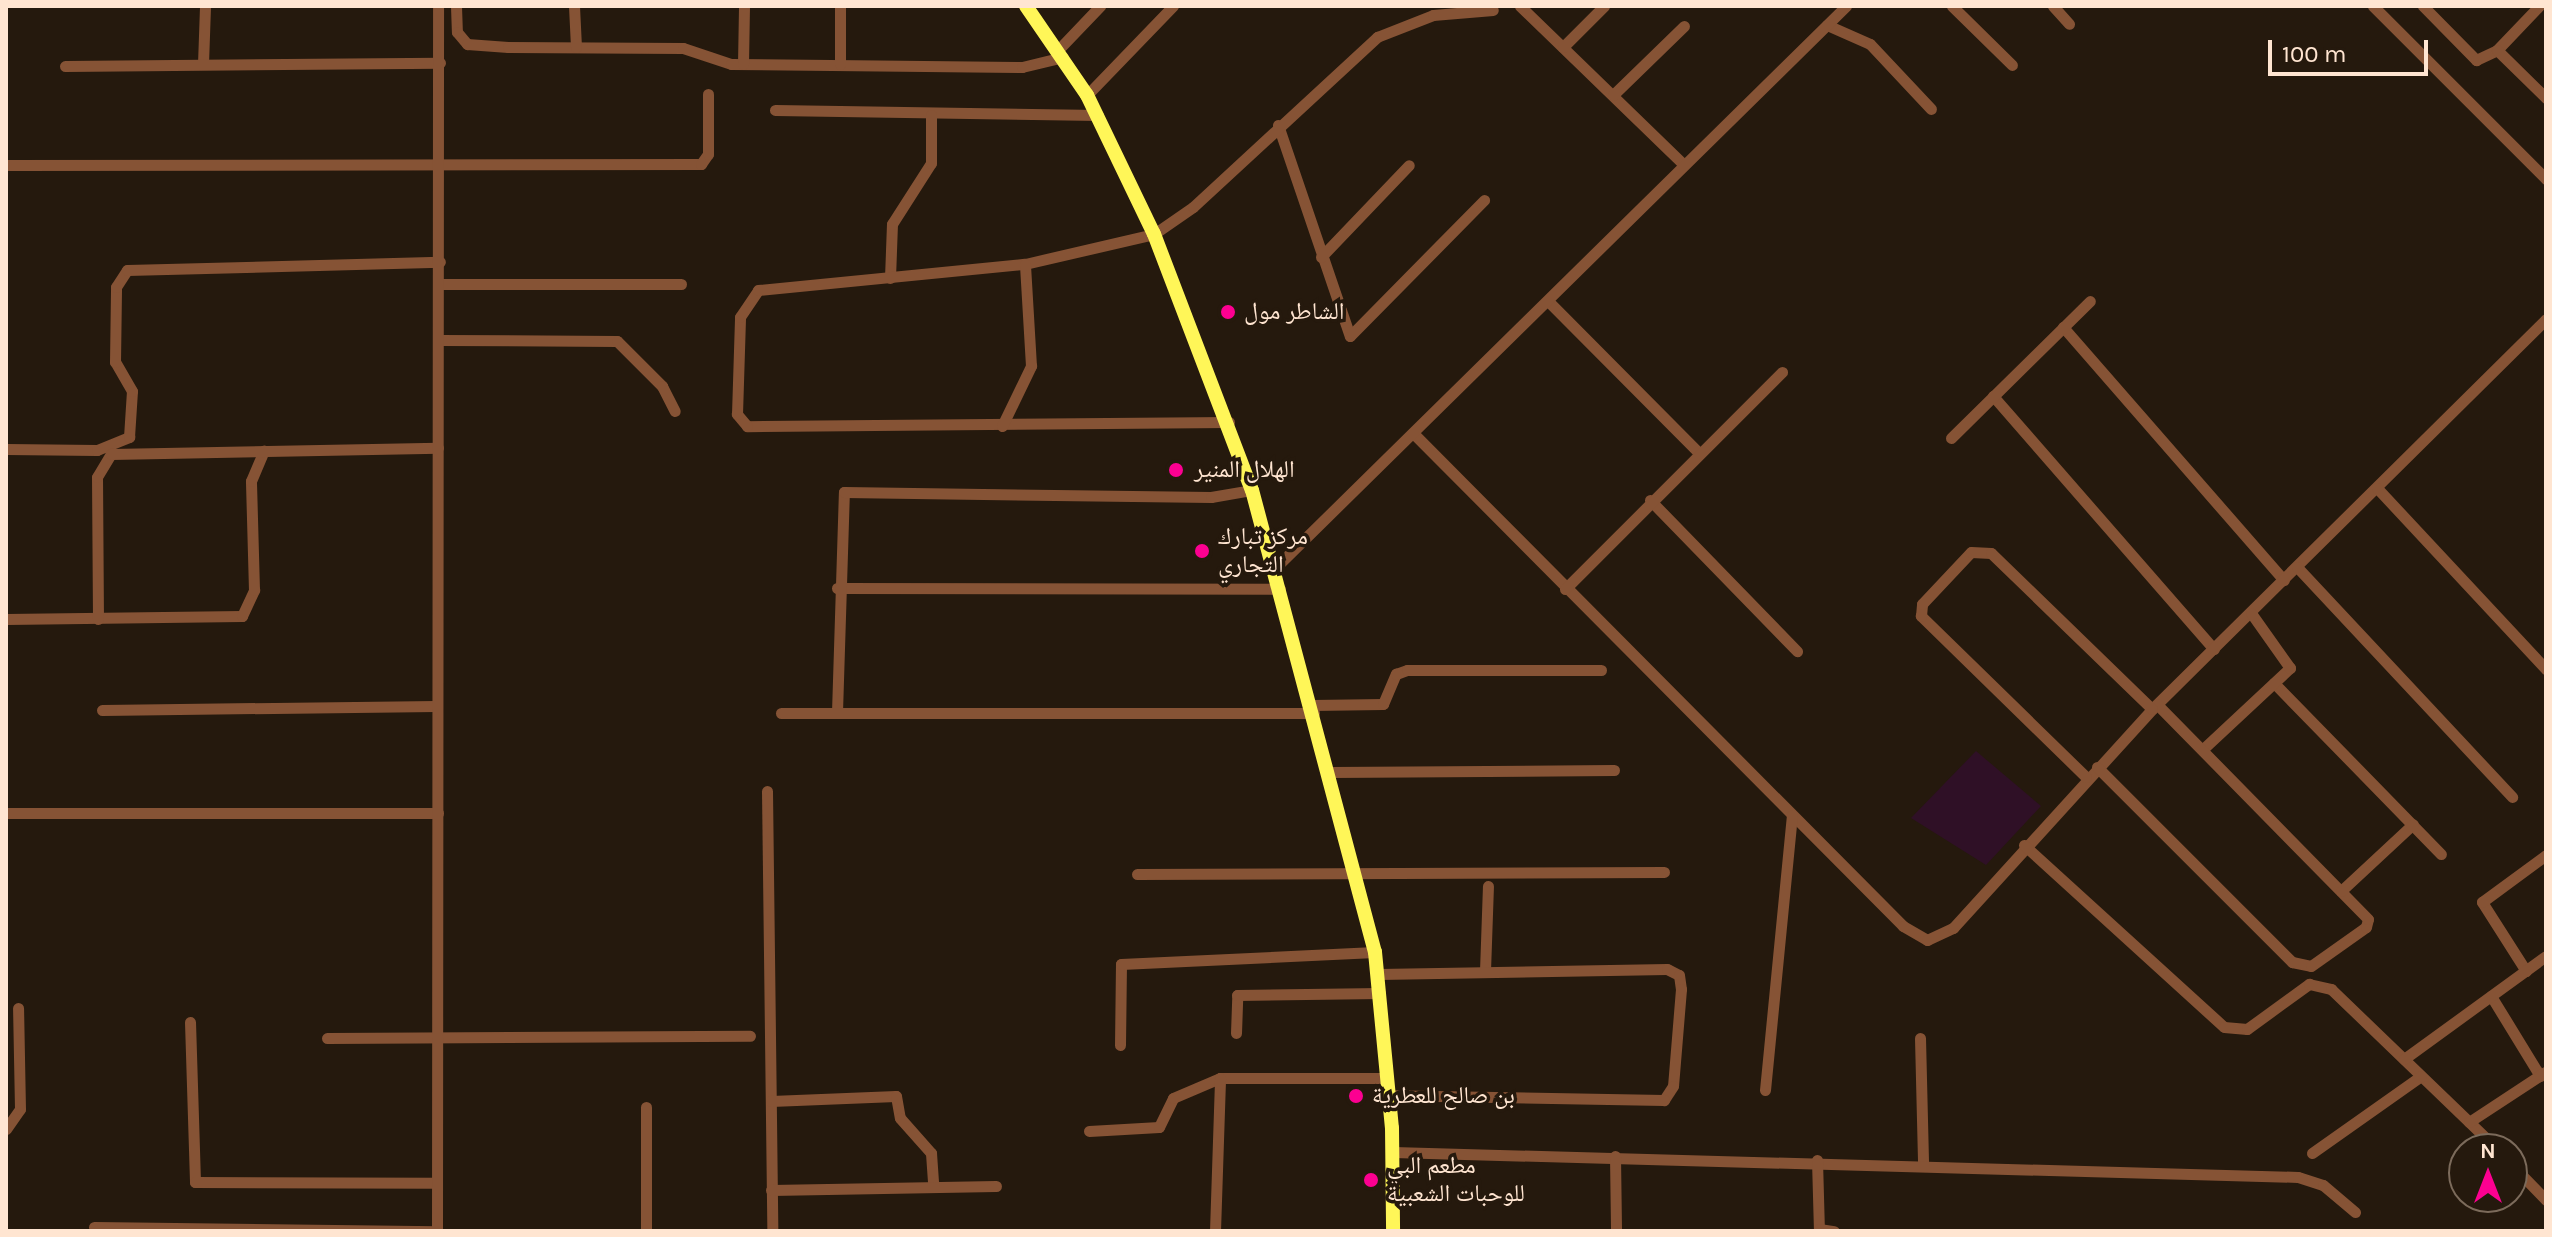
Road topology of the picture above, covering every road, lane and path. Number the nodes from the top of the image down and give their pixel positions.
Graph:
1 (205, 6) edge
2 (438, 6) edge
3 (456, 6) edge
4 (574, 6) edge
5 (744, 6) edge
6 (840, 6) edge
7 (1026, 6) edge
8 (1100, 6) edge
9 (1173, 6) edge
10 (1520, 6) edge
11 (1604, 6) edge
12 (1846, 6) edge
13 (1952, 6) edge
14 (2053, 6) edge
15 (2373, 6) edge
16 (2423, 6) edge
17 (2539, 6) edge
18 (1493, 10) dead end
19 (2069, 24) dead end
20 (1827, 25) junction
21 (1684, 26) dead end
22 (576, 47) junction
23 (1563, 47) junction
24 (2497, 50) junction
25 (1061, 53) junction
26 (440, 63) junction
27 (203, 64) junction
28 (743, 64) junction
29 (840, 64) junction
30 (2012, 65) dead end
31 (65, 66) dead end
32 (708, 94) dead end
33 (1087, 95) junction
34 (1613, 95) junction
35 (2546, 98) edge
36 (1931, 109) dead end
37 (775, 110) dead end
38 (931, 115) junction
39 (1098, 115) junction
40 (1278, 125) junction
41 (6, 165) edge
42 (440, 165) junction
43 (1409, 165) dead end
44 (1684, 165) junction
45 (2546, 179) edge
46 (1484, 200) dead end
47 (1154, 234) junction
48 (1321, 257) junction
49 (440, 262) junction
50 (1025, 264) junction
51 (890, 278) junction
52 (440, 284) junction
53 (681, 284) dead end
54 (1548, 301) junction
55 (2090, 301) dead end
56 (2546, 319) edge
57 (2063, 327) junction
58 (439, 340) junction
59 (1782, 372) dead end
60 (1993, 396) junction
61 (675, 411) dead end
62 (1229, 422) junction
63 (1002, 426) junction
64 (1413, 433) junction
65 (1951, 438) dead end
66 (438, 448) junction
67 (6, 449) edge
68 (264, 451) junction
69 (1697, 451) junction
70 (2377, 488) junction
71 (1252, 490) junction
72 (1650, 500) junction
73 (2297, 567) junction
74 (1275, 568) junction
75 (2284, 580) junction
76 (837, 588) junction
77 (1280, 589) junction
78 (1565, 589) junction
79 (2251, 613) junction
80 (6, 619) edge
81 (98, 619) junction
82 (2214, 649) junction
83 (1797, 651) dead end
84 (2546, 668) edge
85 (1601, 670) dead end
86 (2274, 683) junction
87 (436, 706) junction
88 (2155, 706) junction
89 (1313, 709) junction
90 (102, 710) dead end
91 (837, 712) junction
92 (781, 713) dead end
93 (2203, 749) junction
94 (2097, 767) junction
95 (1614, 770) dead end
96 (1331, 772) junction
97 (2086, 777) junction
98 (767, 791) dead end
99 (2512, 797) dead end
100 (6, 813) edge
101 (438, 813) junction
102 (1792, 815) junction
103 (2413, 824) junction
104 (2024, 845) junction
105 (2441, 854) dead end
106 (2546, 855) edge
107 (1358, 871) junction
108 (1664, 872) dead end
109 (1137, 874) dead end
110 (1488, 886) dead end
111 (2341, 891) junction
112 (1375, 952) junction
113 (2546, 956) edge
114 (1485, 971) junction
115 (2526, 971) junction
116 (1379, 974) junction
117 (1380, 993) junction
118 (2491, 996) junction
119 (18, 1008) dead end
120 (190, 1022) dead end
121 (1236, 1033) dead end
122 (750, 1036) dead end
123 (327, 1038) dead end
124 (437, 1038) junction
125 (1920, 1038) dead end
126 (1120, 1045) dead end
127 (2404, 1059) junction
128 (12, 1066) edge
129 (2543, 1074) edge
130 (2421, 1076) junction
131 (1220, 1078) junction
132 (1388, 1078) junction
133 (1765, 1090) dead end
134 (1389, 1095) junction
135 (771, 1101) junction
136 (646, 1107) dead end
137 (2469, 1122) junction
138 (6, 1129) edge
139 (1089, 1131) dead end
140 (2480, 1133) edge
141 (1393, 1152) junction
142 (2312, 1153) dead end
143 (1615, 1156) junction
144 (1817, 1160) junction
145 (1923, 1162) junction
146 (2528, 1181) edge
147 (437, 1183) junction
148 (933, 1185) junction
149 (996, 1186) dead end
150 (771, 1190) junction
151 (2546, 1200) edge
152 (2355, 1212) dead end
153 (94, 1227) dead end
154 (126, 1230) edge
155 (359, 1230) edge
156 (1819, 1230) edge
157 (437, 1231) edge
158 (646, 1231) edge
159 (772, 1231) edge
160 (1215, 1231) edge
161 (1393, 1231) edge
162 (1616, 1231) edge
163 (1834, 1231) edge

1 - 27 street
2 - 26 street
3 - 22 street
4 - 22 street
5 - 28 street
6 - 29 street
7 - 25 main road
8 - 25 street
9 - 33 street
10 - 23 street
11 - 23 street
12 - 20 street
13 - 30 street
14 - 19 street
15 - 45 street
16 - 24 street
17 - 24 street
18 - 40 street
20 - 36 street
20 - 44 street
21 - 34 street
22 - 28 street
23 - 34 street
24 - 35 street
25 - 29 street
25 - 33 main road
26 - 27 street
26 - 42 street
27 - 31 street
28 - 29 street
32 - 42 street
33 - 39 main road
34 - 44 street
37 - 38 street
38 - 39 street
38 - 51 street
39 - 47 main road
40 - 47 street
40 - 48 street
41 - 42 street
42 - 49 street
43 - 48 street
44 - 54 street
46 - 48 street
47 - 50 street
47 - 62 main road
49 - 52 street
49 - 67 street
50 - 51 street
50 - 63 street
51 - 63 street
52 - 53 street
52 - 58 street
54 - 64 street
54 - 69 street
55 - 57 street
56 - 70 street
57 - 60 street
57 - 75 street
58 - 61 street
58 - 66 street
59 - 69 street
60 - 65 street
60 - 82 street
62 - 63 street
62 - 71 main road
64 - 74 street
64 - 78 street
66 - 68 street
66 - 87 street
68 - 81 street
68 - 81 street
69 - 72 street
70 - 73 street
70 - 84 street
71 - 74 main road
71 - 76 street
72 - 78 street
72 - 83 street
73 - 75 street
73 - 99 street
74 - 77 main road
75 - 79 street
76 - 77 street
76 - 91 street
77 - 89 main road
78 - 102 street
79 - 82 street
79 - 86 street
80 - 81 street
82 - 88 street
85 - 89 street
86 - 93 street
86 - 103 street
87 - 90 street
87 - 101 street
88 - 93 street
88 - 94 street
88 - 97 street
89 - 91 street
89 - 96 main road
91 - 92 street
93 - 111 street
94 - 97 street
94 - 111 street
95 - 96 street
96 - 107 main road
97 - 104 street
98 - 135 street
100 - 101 street
101 - 124 street
102 - 104 street
102 - 133 street
103 - 105 street
103 - 111 street
104 - 127 street
106 - 115 street
107 - 108 street
107 - 109 street
107 - 112 main road
110 - 114 street
112 - 116 main road
112 - 126 street
113 - 115 street
114 - 116 street
114 - 134 street
115 - 118 street
116 - 117 main road
117 - 121 street
117 - 132 main road
118 - 127 street
118 - 129 street
119 - 128 street
120 - 147 street
122 - 124 street
123 - 124 street
124 - 147 street
125 - 145 street
127 - 130 street
128 - 138 street
129 - 137 street
130 - 137 street
130 - 142 street
131 - 132 street
131 - 139 street
131 - 160 street
132 - 134 main road
134 - 141 main road
135 - 148 street
135 - 150 street
136 - 158 street
137 - 140 street
141 - 143 street
141 - 161 main road
143 - 144 street
143 - 162 street
144 - 145 street
144 - 156 street
145 - 152 street
146 - 151 street
147 - 157 street
148 - 149 street
148 - 150 street
150 - 159 street
153 - 154 street
154 - 155 street
155 - 157 street
156 - 163 street

